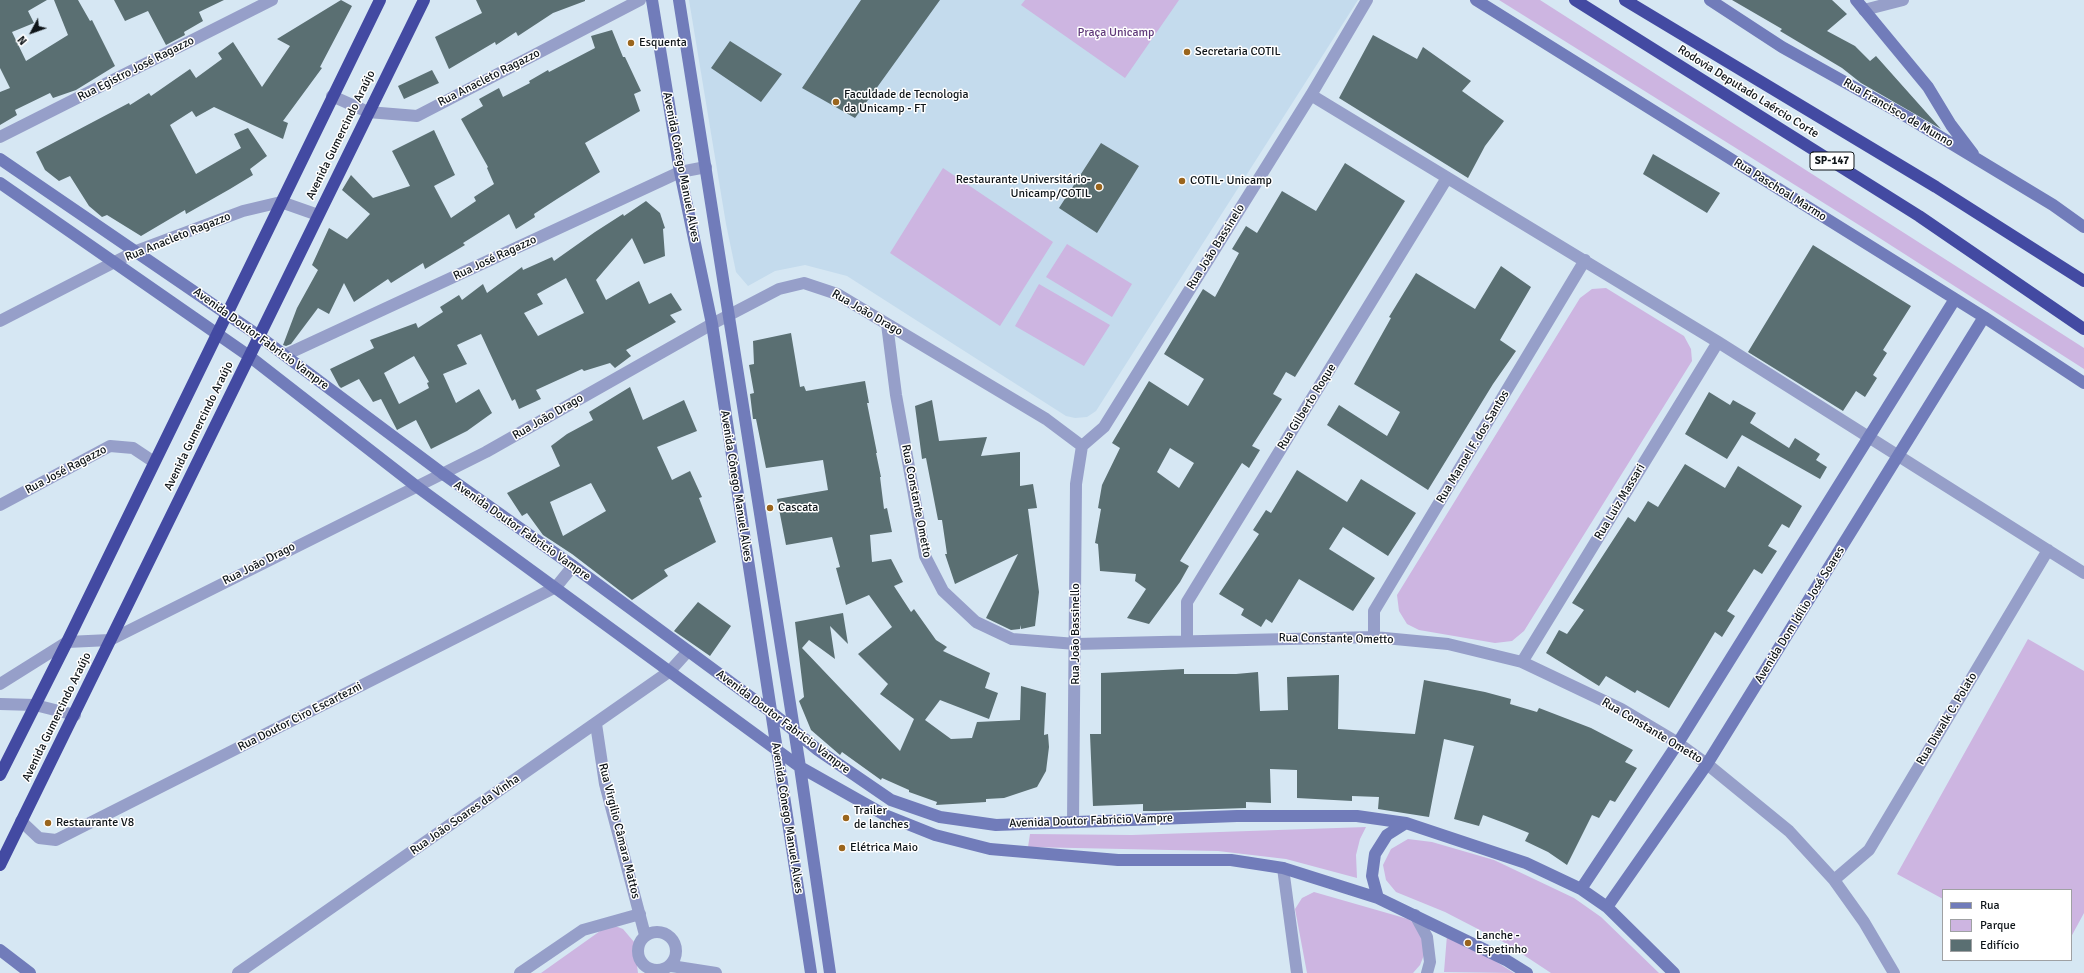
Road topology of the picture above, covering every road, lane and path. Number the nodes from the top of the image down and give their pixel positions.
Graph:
1 (272, 0) edge
2 (380, 0) edge
3 (424, 0) edge
4 (640, 0) edge
5 (652, 0) edge
6 (678, 0) edge
7 (1367, 0) edge
8 (1476, 0) edge
9 (1576, 0) edge
10 (1625, 0) edge
11 (1710, 0) edge
12 (1856, 0) edge
13 (1902, 0) edge
14 (1864, 10) junction
15 (1311, 95) junction
16 (332, 96) junction
17 (368, 112) junction
18 (0, 137) edge
19 (1976, 158) junction
20 (0, 159) edge
21 (706, 167) junction
22 (680, 172) junction
23 (1447, 178) junction
24 (0, 183) edge
25 (281, 202) junction
26 (318, 215) junction
27 (2084, 227) edge
28 (136, 251) junction
29 (1585, 260) junction
30 (115, 263) junction
31 (2084, 281) edge
32 (1955, 299) junction
33 (226, 313) junction
34 (729, 315) junction
35 (1984, 317) junction
36 (0, 321) edge
37 (712, 324) junction
38 (887, 324) junction
39 (2084, 329) edge
40 (217, 333) junction
41 (260, 336) junction
42 (1718, 342) junction
43 (285, 355) junction
44 (249, 356) junction
45 (2084, 383) edge
46 (1869, 437) junction
47 (1082, 446) junction
48 (1898, 455) junction
49 (154, 462) junction
50 (442, 473) junction
51 (416, 486) junction
52 (0, 505) edge
53 (2048, 550) junction
54 (572, 566) junction
55 (2084, 573) edge
56 (556, 587) junction
57 (1374, 637) junction
58 (110, 640) junction
59 (1188, 640) junction
60 (67, 642) junction
61 (1076, 644) junction
62 (688, 651) junction
63 (1522, 662) junction
64 (670, 671) junction
65 (0, 684) edge
66 (0, 704) edge
67 (34, 705) junction
68 (771, 712) junction
69 (75, 715) junction
70 (596, 724) junction
71 (794, 730) junction
72 (1678, 743) junction
73 (776, 750) junction
74 (1708, 764) junction
75 (800, 767) junction
76 (0, 775) edge
77 (21, 821) junction
78 (1073, 822) junction
79 (1406, 823) junction
80 (0, 864) edge
81 (1283, 868) junction
82 (1834, 880) junction
83 (1580, 889) junction
84 (1378, 898) junction
85 (1608, 907) junction
86 (640, 914) junction
87 (1415, 914) junction
88 (650, 933) junction
89 (0, 950) edge
90 (676, 954) junction
91 (671, 966) junction
92 (703, 970) junction
93 (646, 971) edge
94 (809, 971) edge
95 (658, 972) edge
96 (30, 973) edge
97 (238, 973) edge
98 (520, 973) edge
99 (716, 973) edge
100 (830, 973) edge
101 (1297, 973) edge
102 (1428, 973) edge
103 (1527, 973) edge
104 (1674, 973) edge
105 (1894, 973) edge

1 - 18 street, Rua Egistro José Ragazzo
2 - 16 highway, Avenida Gumercindo Araújo
3 - 17 highway, Avenida Gumercindo Araújo
4 - 17 street, Rua Anacleto Ragazzo
5 - 22 street, Avenida Cônego Manuel Alves
6 - 21 street, Avenida Cônego Manuel Alves
7 - 15 street, Rua João Bassinelo
8 - 32 street, Rua Paschoal Marmo
9 - 39 highway, Rodovia Deputado Laércio Corte / SP-147
10 - 31 highway, Rodovia Deputado Laércio Corte / SP-147
11 - 19 street, Rua Francisco de Munno
12 - 14 street
13 - 14 street
14 - 19 street
15 - 23 street
15 - 47 street, Rua João Bassinelo
16 - 17 street, Rua Anacleto Ragazzo
16 - 25 highway, Avenida Gumercindo Araújo
17 - 26 highway, Avenida Gumercindo Araújo
19 - 27 street, Rua Francisco de Munno
20 - 28 street, Avenida Doutor Fabricio Vampre
21 - 22 street, Rua José Ragazzo
21 - 34 street, Avenida Cônego Manuel Alves
22 - 37 street, Avenida Cônego Manuel Alves
22 - 43 street, Rua José Ragazzo
23 - 29 street
23 - 59 street, Rua Gilberto Roque
24 - 30 street, Avenida Doutor Fabricio Vampre
25 - 26 street
25 - 28 street, Rua Anacleto Ragazzo
25 - 33 highway, Avenida Gumercindo Araújo
26 - 41 highway, Avenida Gumercindo Araújo
28 - 30 street, Rua Anacleto Ragazzo
28 - 33 street, Avenida Doutor Fabricio Vampre
29 - 42 street
29 - 57 street, Rua Manoel F. dos Santos
30 - 36 street, Rua Anacleto Ragazzo
30 - 40 street, Avenida Doutor Fabricio Vampre
32 - 35 street, Rua Paschoal Marmo
32 - 46 street
33 - 40 highway, Avenida Gumercindo Araújo
33 - 41 street, Avenida Doutor Fabricio Vampre
34 - 37 street, Rua João Drago
34 - 38 street, Rua João Drago
34 - 71 street, Avenida Cônego Manuel Alves
35 - 45 street, Rua Paschoal Marmo
35 - 48 street, Avenida Dom Idílio José Soares
37 - 50 street, Rua João Drago
37 - 68 street, Avenida Cônego Manuel Alves
38 - 47 street, Rua João Drago
38 - 61 street, Rua Constante Ometto
40 - 44 street, Avenida Doutor Fabricio Vampre
40 - 49 highway, Avenida Gumercindo Araújo
41 - 43 street, Avenida Doutor Fabricio Vampre
41 - 44 highway, Avenida Gumercindo Araújo
42 - 46 street
42 - 63 street, Rua Luiz Massari
43 - 50 street, Avenida Doutor Fabricio Vampre
44 - 51 street, Avenida Doutor Fabricio Vampre
44 - 58 highway, Avenida Gumercindo Araújo
46 - 48 street
46 - 72 street
47 - 61 street, Rua João Bassinello
48 - 53 street
48 - 74 street, Avenida Dom Idílio José Soares
49 - 52 street, Rua José Ragazzo
49 - 60 highway, Avenida Gumercindo Araújo
50 - 51 street, Rua João Drago
50 - 54 street, Avenida Doutor Fabricio Vampre
51 - 56 street, Avenida Doutor Fabricio Vampre
51 - 58 street, Rua João Drago
53 - 55 street
53 - 82 street, Rua Diwalk C. Polato
54 - 56 street, Rua Doutor Ciro Escartezni
54 - 62 street, Avenida Doutor Fabricio Vampre
56 - 64 street, Avenida Doutor Fabricio Vampre
56 - 77 street, Rua Doutor Ciro Escartezni
57 - 59 street, Rua Constante Ometto
57 - 63 street, Rua Constante Ometto
58 - 60 street, Rua João Drago
58 - 69 highway, Avenida Gumercindo Araújo
59 - 61 street, Rua Constante Ometto
60 - 65 street, Rua João Drago
60 - 67 highway, Avenida Gumercindo Araújo
61 - 78 street, Rua João Bassinello
62 - 64 street, Rua João Soares da Vinha
62 - 68 street, Avenida Doutor Fabricio Vampre
63 - 72 street, Rua Constante Ometto
64 - 70 street, Rua João Soares da Vinha
64 - 73 street, Avenida Doutor Fabricio Vampre
66 - 67 street
67 - 69 street
67 - 76 highway, Avenida Gumercindo Araújo
68 - 71 street, Avenida Doutor Fabricio Vampre
68 - 73 street, Avenida Cônego Manuel Alves
69 - 77 highway, Avenida Gumercindo Araújo
70 - 86 street, Rua Virgilio Câmara Mattos
70 - 97 street, Rua João Soares da Vinha
71 - 75 street, Avenida Cônego Manuel Alves
71 - 78 street, Avenida Doutor Fabricio Vampre
72 - 74 street, Rua Constante Ometto
72 - 83 street
73 - 75 street, Avenida Doutor Fabricio Vampre
73 - 94 street, Avenida Cônego Manuel Alves
74 - 82 street, Rua Constante Ometto
74 - 85 street, Avenida Dom Idílio José Soares
75 - 81 street, Avenida Doutor Fabricio Vampre
75 - 100 street, Avenida Cônego Manuel Alves
77 - 80 highway, Avenida Gumercindo Araújo
78 - 79 street, Avenida Doutor Fabricio Vampre
79 - 83 street, Avenida Doutor Fabricio Vampre
79 - 84 street
81 - 84 street, Avenida Doutor Fabricio Vampre
81 - 101 street
82 - 105 street, Rua Constante Ometto
83 - 85 street, Avenida Doutor Fabricio Vampre
84 - 87 street, Avenida Doutor Fabricio Vampre
85 - 104 street, Avenida Doutor Fabricio Vampre
86 - 88 street, Rua Virgilio Câmara Mattos
86 - 98 street
87 - 102 street
87 - 103 street, Avenida Doutor Fabricio Vampre
88 - 90 street
88 - 93 street
89 - 96 street
90 - 91 street
90 - 92 street
91 - 92 street
91 - 95 street
92 - 99 street
93 - 95 street

